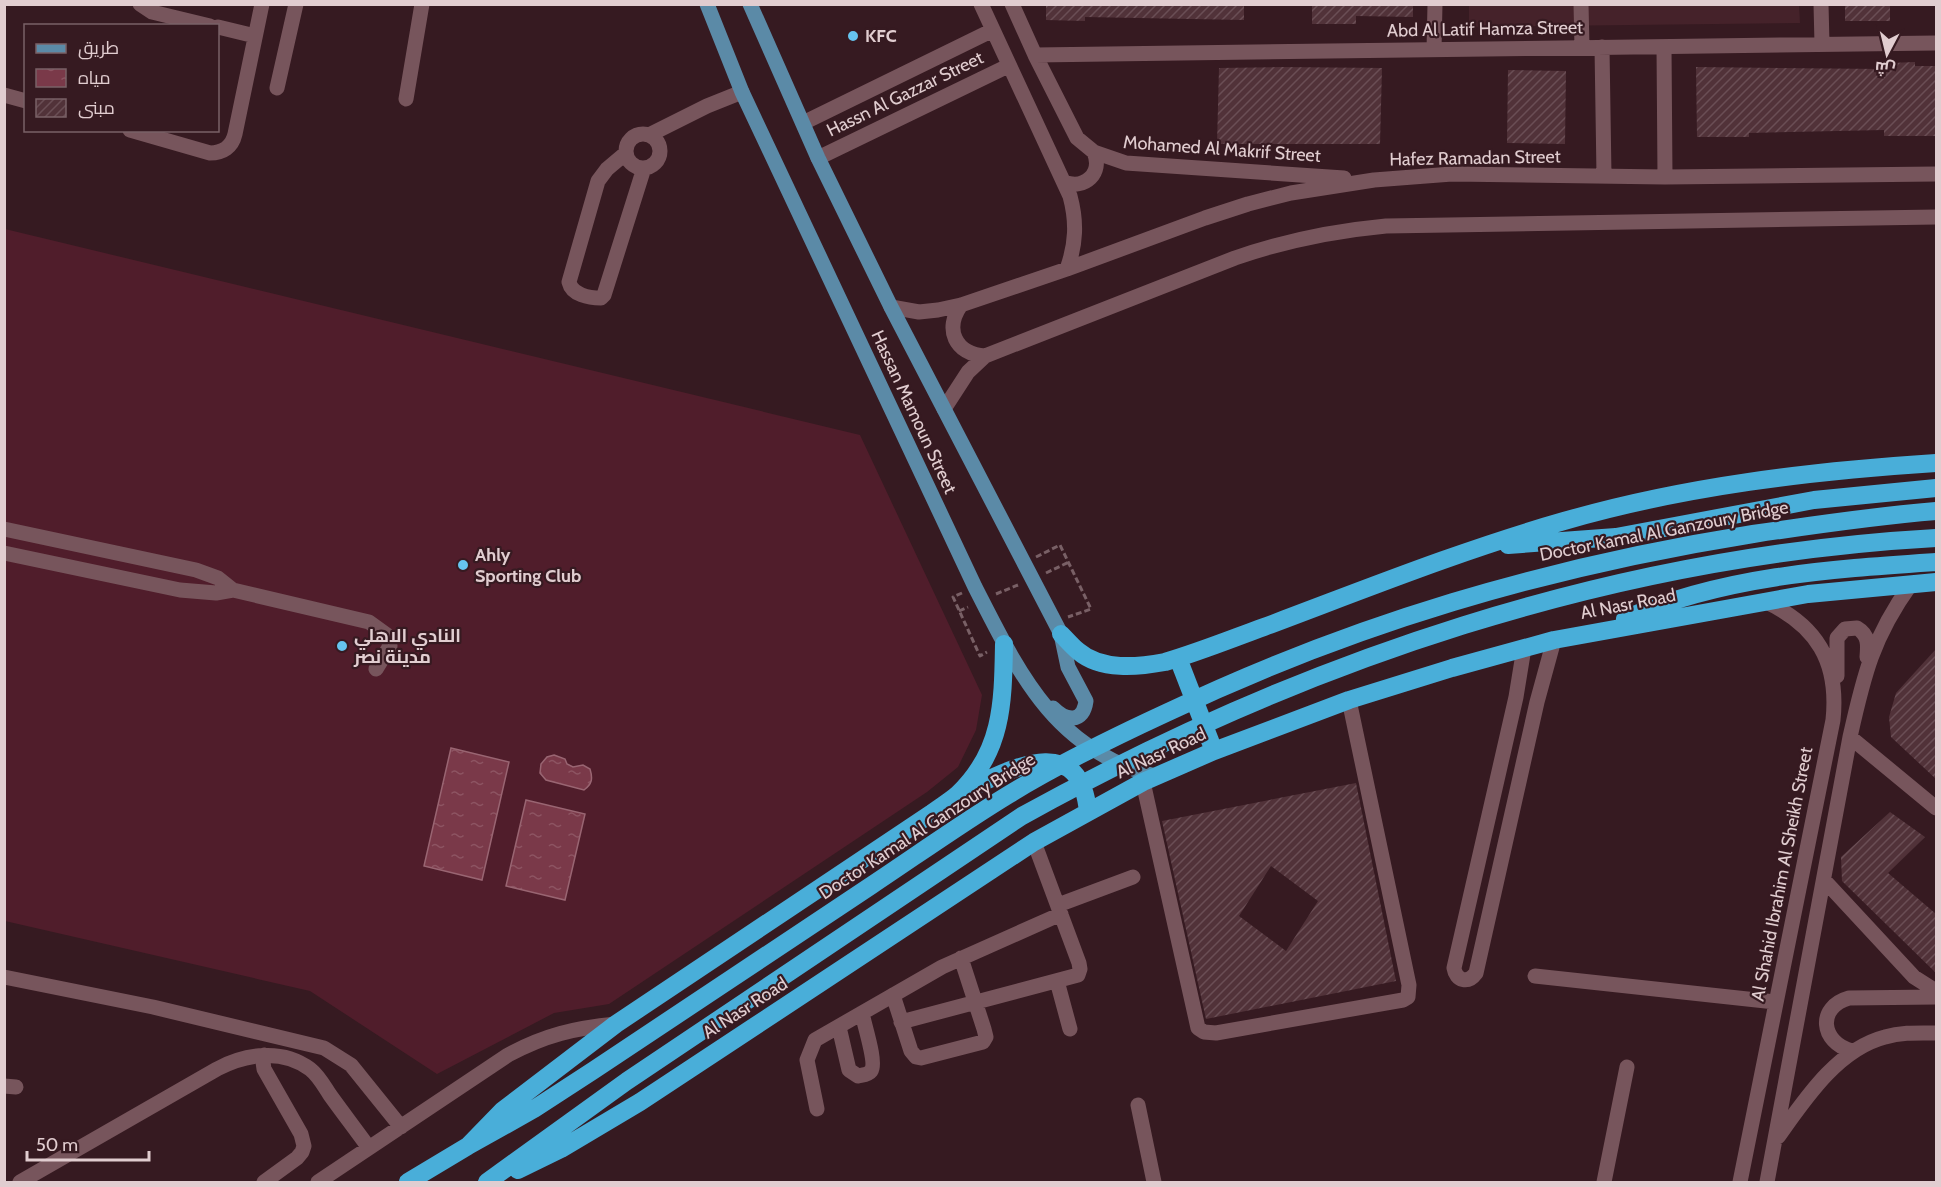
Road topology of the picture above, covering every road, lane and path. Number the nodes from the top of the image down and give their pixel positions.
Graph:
1 (141, 4) edge
2 (262, 4) edge
3 (296, 4) edge
4 (422, 4) edge
5 (707, 4) edge
6 (750, 4) edge
7 (981, 4) edge
8 (1012, 4) edge
9 (1435, 4) edge
10 (1581, 4) edge
11 (1821, 4) edge
12 (202, 24) edge
13 (219, 27) edge
14 (991, 31) junction
15 (255, 36) junction
16 (1936, 43) edge
17 (1822, 44) junction
18 (1582, 47) junction
19 (1602, 47) junction
20 (1664, 47) junction
21 (1434, 50) junction
22 (1035, 55) junction
23 (1008, 66) junction
24 (277, 88) dead end
25 (742, 92) junction
26 (4, 94) edge
27 (24, 99) edge
28 (406, 99) dead end
29 (803, 123) junction
30 (137, 132) edge
31 (649, 135) junction
32 (1094, 152) junction
33 (626, 153) junction
34 (819, 158) junction
35 (644, 168) junction
36 (1936, 174) edge
37 (1604, 176) junction
38 (1665, 177) junction
39 (1374, 180) junction
40 (1064, 182) junction
41 (1936, 217) edge
42 (1067, 269) junction
43 (961, 305) junction
44 (891, 307) junction
45 (985, 356) junction
46 (944, 409) junction
47 (1936, 462) edge
48 (1936, 488) edge
49 (1936, 512) edge
50 (4, 528) edge
51 (1936, 538) edge
52 (1486, 545) junction
53 (4, 553) edge
54 (1069, 562) junction
55 (1936, 562) edge
56 (1024, 563) junction
57 (1036, 577) dead end
58 (1025, 582) dead end
59 (1936, 582) edge
60 (1911, 584) junction
61 (233, 590) junction
62 (992, 596) dead end
63 (953, 597) dead end
64 (1764, 601) junction
65 (970, 606) dead end
66 (959, 611) junction
67 (1058, 628) junction
68 (1599, 631) junction
69 (1554, 640) junction
70 (1004, 644) junction
71 (1524, 648) junction
72 (980, 656) dead end
73 (1178, 658) junction
74 (376, 669) dead end
75 (1865, 672) junction
76 (1034, 690) junction
77 (1349, 700) junction
78 (1835, 700) junction
79 (1850, 737) junction
80 (1214, 751) junction
81 (1149, 779) junction
82 (958, 794) junction
83 (1492, 800) junction
84 (1514, 805) junction
85 (1936, 808) edge
86 (1088, 812) junction
87 (1034, 842) junction
88 (1133, 878) dead end
89 (1824, 880) junction
90 (1468, 906) junction
91 (1059, 910) junction
92 (1490, 911) junction
93 (962, 958) junction
94 (1535, 976) dead end
95 (4, 977) edge
96 (1057, 981) junction
97 (1936, 991) edge
98 (893, 995) junction
99 (1936, 997) edge
100 (976, 1002) junction
101 (1775, 1002) junction
102 (862, 1013) junction
103 (902, 1022) junction
104 (616, 1024) junction
105 (839, 1027) junction
106 (1070, 1029) dead end
107 (1936, 1032) edge
108 (1852, 1051) junction
109 (264, 1055) junction
110 (1627, 1067) dead end
111 (1138, 1106) dead end
112 (817, 1109) dead end
113 (401, 1127) junction
114 (1775, 1142) junction
115 (468, 1146) junction
116 (369, 1148) junction
117 (20, 1182) edge
118 (264, 1182) edge
119 (318, 1182) edge
120 (408, 1182) edge
121 (487, 1182) edge
122 (492, 1182) edge
123 (1154, 1182) edge
124 (1604, 1182) edge
125 (1740, 1182) edge
126 (1767, 1182) edge

1 - 12 street
2 - 15 street
3 - 24 street
4 - 28 street
5 - 25 main road, Hassan Mamoun Street
6 - 29 main road, Hassan Mamoun Street
7 - 14 street
8 - 22 street, Mohamed Al Makrif Street
9 - 21 street
10 - 18 street
11 - 17 street
13 - 15 street
14 - 23 street
14 - 29 street, Hassn Al Gazzar Street
15 - 30 street
16 - 17 street, Abd Al Latif Hamza Street
17 - 20 street, Abd Al Latif Hamza Street
18 - 19 street, Abd Al Latif Hamza Street
18 - 21 street, Abd Al Latif Hamza Street
19 - 20 street, Abd Al Latif Hamza Street
19 - 37 street
20 - 38 street
21 - 22 street, Abd Al Latif Hamza Street
22 - 32 street, Mohamed Al Makrif Street
23 - 34 street, Hassn Al Gazzar Street
23 - 40 street
25 - 31 street
25 - 70 main road, Hassan Mamoun Street
26 - 27 street
29 - 34 main road, Hassan Mamoun Street
31 - 33 street
31 - 35 street
32 - 39 street, Mohamed Al Makrif Street
32 - 40 street
33 - 35 street
33 - 35 street
34 - 44 main road, Hassan Mamoun Street
36 - 38 street, Hafez Ramadan Street
37 - 38 street, Hafez Ramadan Street
37 - 39 street, Hafez Ramadan Street
39 - 42 street, Hafez Ramadan Street
40 - 42 street
41 - 45 street
42 - 43 street, Hafez Ramadan Street
43 - 44 street, Hafez Ramadan Street
43 - 45 street
44 - 46 main road, Hassan Mamoun Street
45 - 46 street
46 - 56 main road, Hassan Mamoun Street
47 - 52 highway
48 - 52 highway
49 - 115 highway, Doctor Kamal Al Ganzoury Bridge
50 - 61 street
51 - 121 highway
52 - 73 highway
53 - 61 street
54 - 56 path
54 - 57 path
54 - 67 path
55 - 68 highway
56 - 67 main road, Hassan Mamoun Street
58 - 62 path
59 - 60 highway, Al Nasr Road
60 - 64 highway, Al Nasr Road
60 - 75 street
61 - 74 street
63 - 66 path
64 - 68 highway, Al Nasr Road
64 - 78 street, Al Shahid Ibrahim Al Sheikh Street
65 - 66 path
66 - 72 path
67 - 73 highway
67 - 76 main road, Hassan Mamoun Street
68 - 69 highway, Al Nasr Road
69 - 71 highway, Al Nasr Road
69 - 84 street
70 - 76 main road, Hassan Mamoun Street
70 - 82 highway
71 - 77 highway, Al Nasr Road
71 - 83 street
73 - 80 highway
75 - 78 street
75 - 79 street
76 - 81 main road, Hassan Mamoun Street
77 - 80 highway, Al Nasr Road
77 - 81 street
78 - 101 street, Al Shahid Ibrahim Al Sheikh Street
79 - 85 street
79 - 89 street
80 - 81 highway, Al Nasr Road
81 - 86 highway, Al Nasr Road
82 - 86 highway
82 - 104 highway
83 - 84 street
83 - 90 street
84 - 92 street
86 - 87 highway, Al Nasr Road
87 - 91 street
87 - 122 highway, Al Nasr Road
88 - 91 street
89 - 97 street
89 - 114 street
90 - 92 street
90 - 92 street
91 - 93 street
91 - 96 street
93 - 98 street
93 - 100 street
94 - 101 street
95 - 113 street
96 - 100 street
96 - 106 street
98 - 102 street
98 - 103 street
99 - 108 street
100 - 103 street
100 - 103 street
101 - 125 street, Al Shahid Ibrahim Al Sheikh Street
102 - 105 street
102 - 105 street
104 - 113 street
104 - 115 highway
105 - 112 street
107 - 108 street
108 - 114 street
109 - 116 street
109 - 117 street
109 - 118 street
110 - 124 street
111 - 123 street
113 - 116 street
114 - 126 street
115 - 120 highway
116 - 119 street

